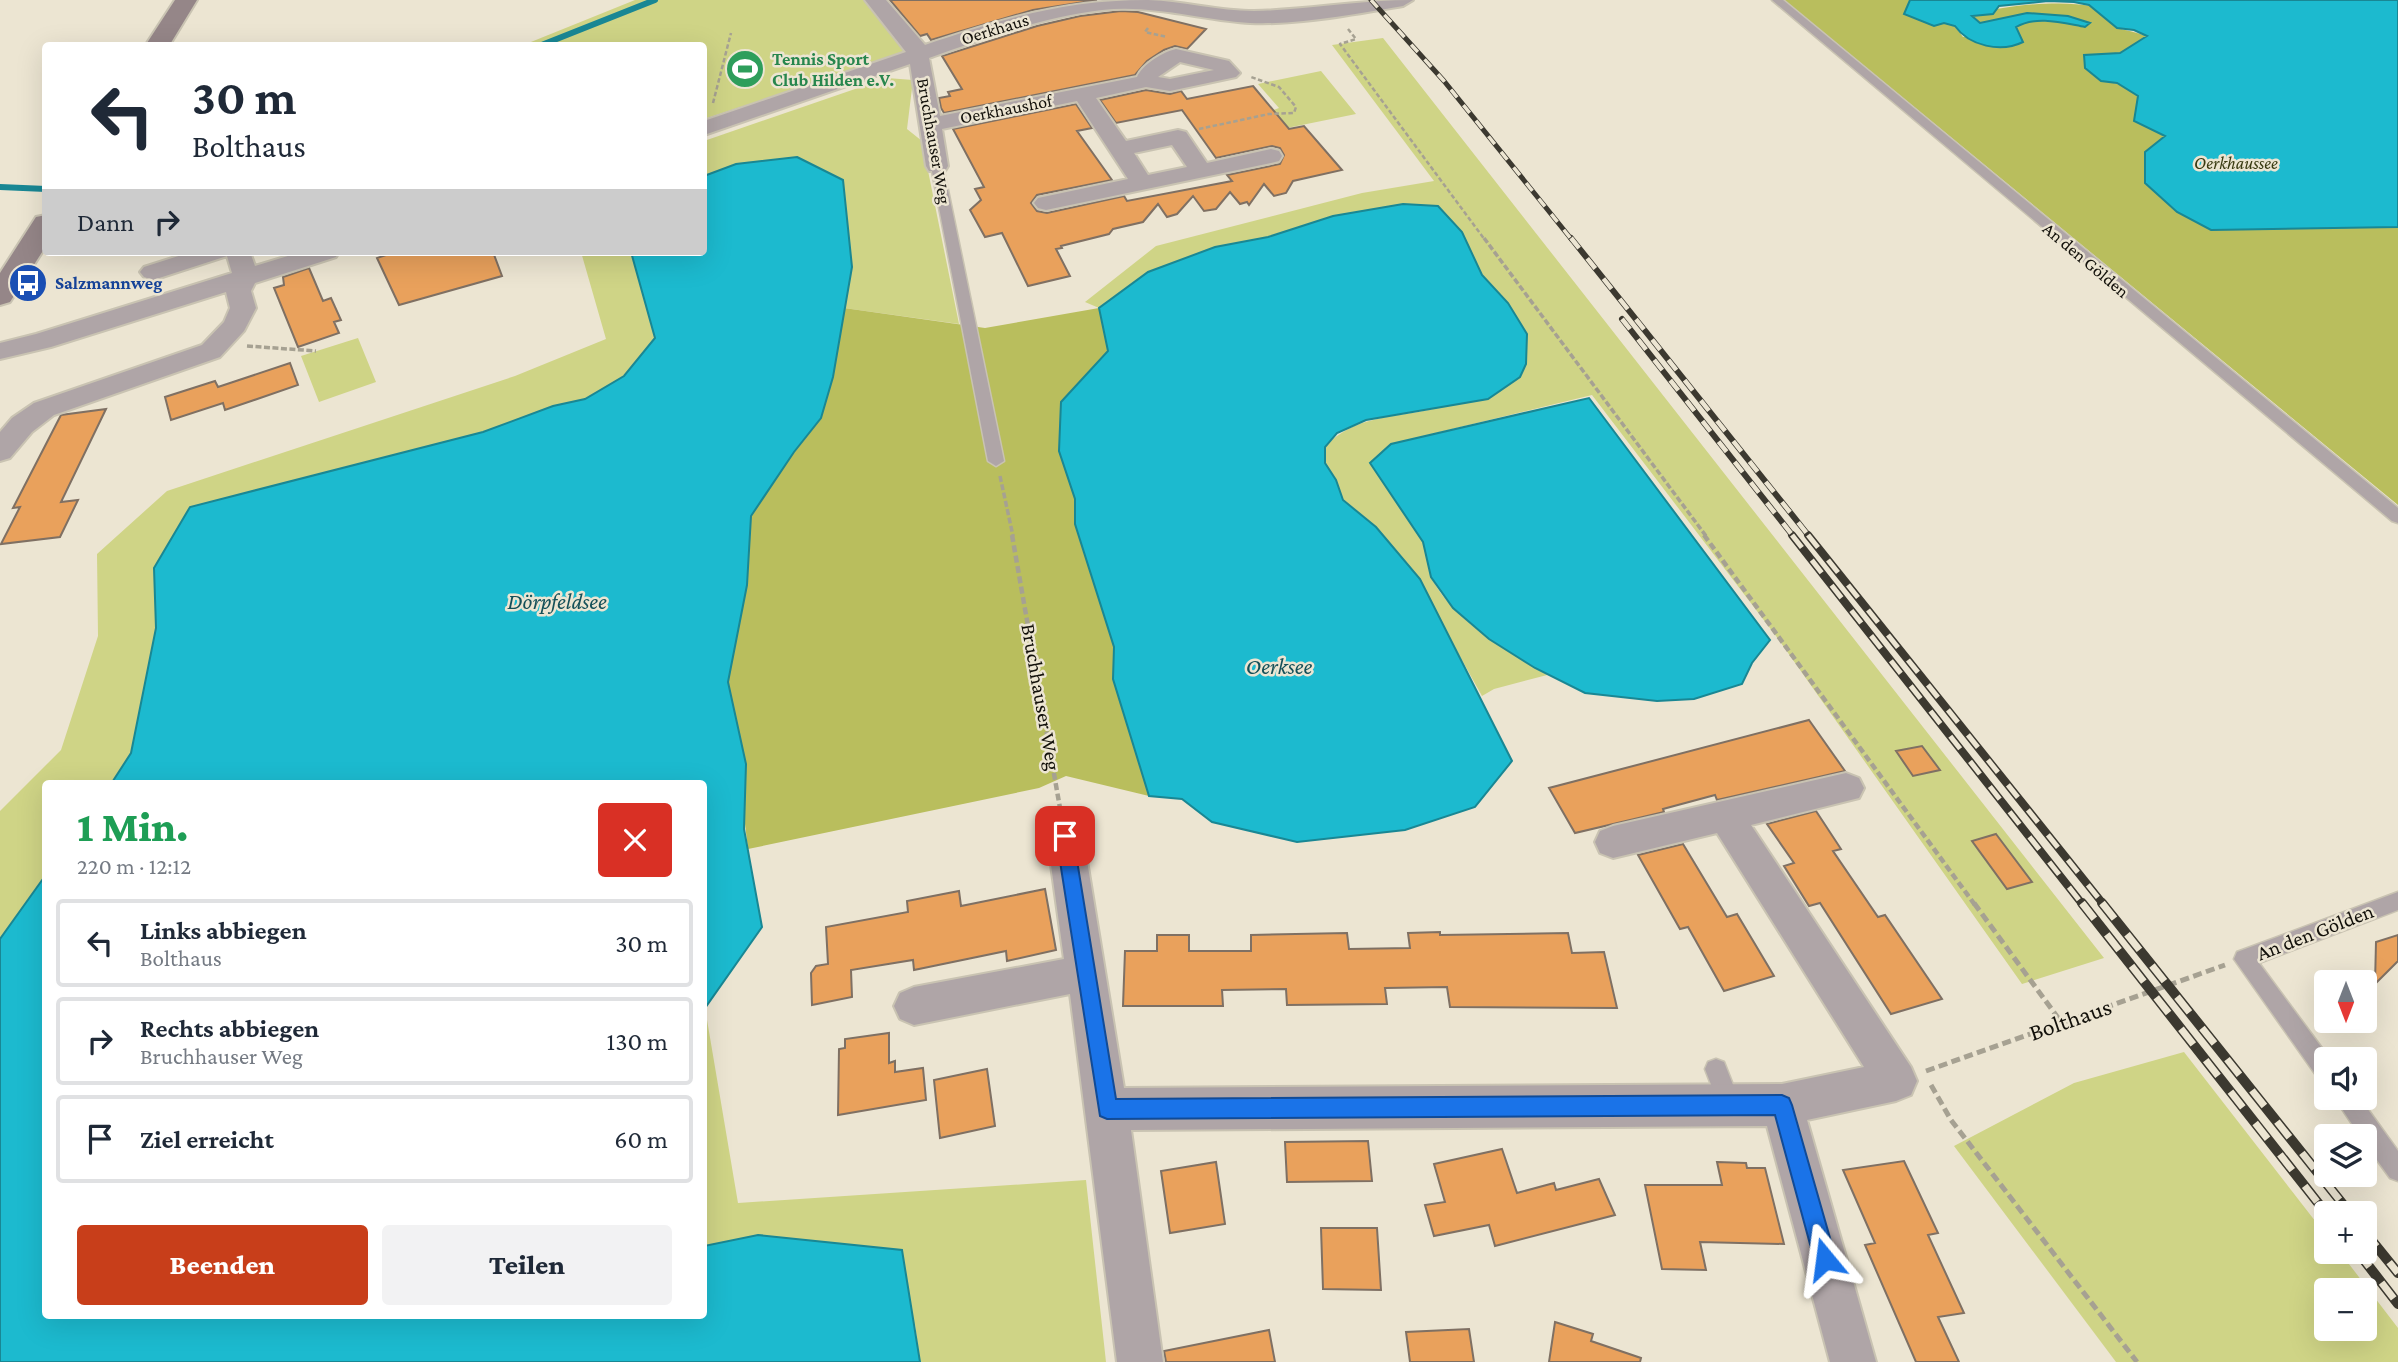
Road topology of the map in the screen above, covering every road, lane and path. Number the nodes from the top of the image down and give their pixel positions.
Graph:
1 (186, 0) edge
2 (875, 0) edge
3 (1403, 0) edge
4 (1777, 0) edge
5 (1347, 28) dead end
6 (731, 33) dead end
7 (160, 42) edge
8 (916, 55) junction
9 (1229, 73) joint
10 (1083, 94) junction
11 (712, 105) dead end
12 (930, 125) junction
13 (707, 127) edge
14 (1178, 137) junction
15 (1120, 149) junction
16 (1271, 156) dead end
17 (937, 166) joint
18 (1201, 171) junction
19 (1142, 183) junction
20 (1046, 203) dead end
21 (42, 229) edge
22 (204, 256) edge
23 (301, 256) edge
24 (242, 265) edge
25 (153, 272) dead end
26 (0, 296) edge
27 (218, 344) junction
28 (0, 351) edge
29 (316, 351) dead end
30 (0, 451) edge
31 (997, 463) joint
32 (2398, 517) edge
33 (1846, 788) dead end
34 (1726, 817) junction
35 (1065, 836) joint
36 (1613, 842) dead end
37 (2398, 901) edge
38 (2244, 960) junction
39 (1084, 973) junction
40 (914, 1006) dead end
41 (2061, 1021) junction
42 (2314, 1055) edge
43 (1909, 1077) junction
44 (1782, 1105) junction
45 (1107, 1109) junction
46 (2354, 1110) edge
47 (2398, 1170) edge
48 (1140, 1362) edge
49 (1853, 1362) edge
50 (2137, 1362) edge

1 - 7 main road
2 - 8 street, Bruchhauser Weg
3 - 8 street, Oerkhaus
4 - 32 lane, An den Gölden
5 - 41 path
6 - 11 path
8 - 12 street, Bruchhauser Weg
8 - 13 street
9 - 10 street, Oerkhaushof
9 - 14 path
10 - 12 street, Oerkhaushof
10 - 15 street
12 - 17 street, Bruchhauser Weg
14 - 15 street
14 - 18 street
15 - 19 street
16 - 18 street
17 - 31 lane, Bruchhauser Weg
18 - 19 street
19 - 20 street
21 - 26 main road
22 - 25 street
23 - 24 street
24 - 27 street
24 - 28 street
27 - 29 path
27 - 30 street
31 - 35 path, Bruchhauser Weg
33 - 34 street
34 - 36 street
34 - 43 street
35 - 39 street
37 - 38 lane, An den Gölden
38 - 41 path, Bolthaus
38 - 42 lane, An den Gölden
39 - 40 street
39 - 45 street
41 - 43 path, Bolthaus
43 - 44 street
43 - 50 path
44 - 45 street
44 - 49 street
45 - 48 street
46 - 47 lane

